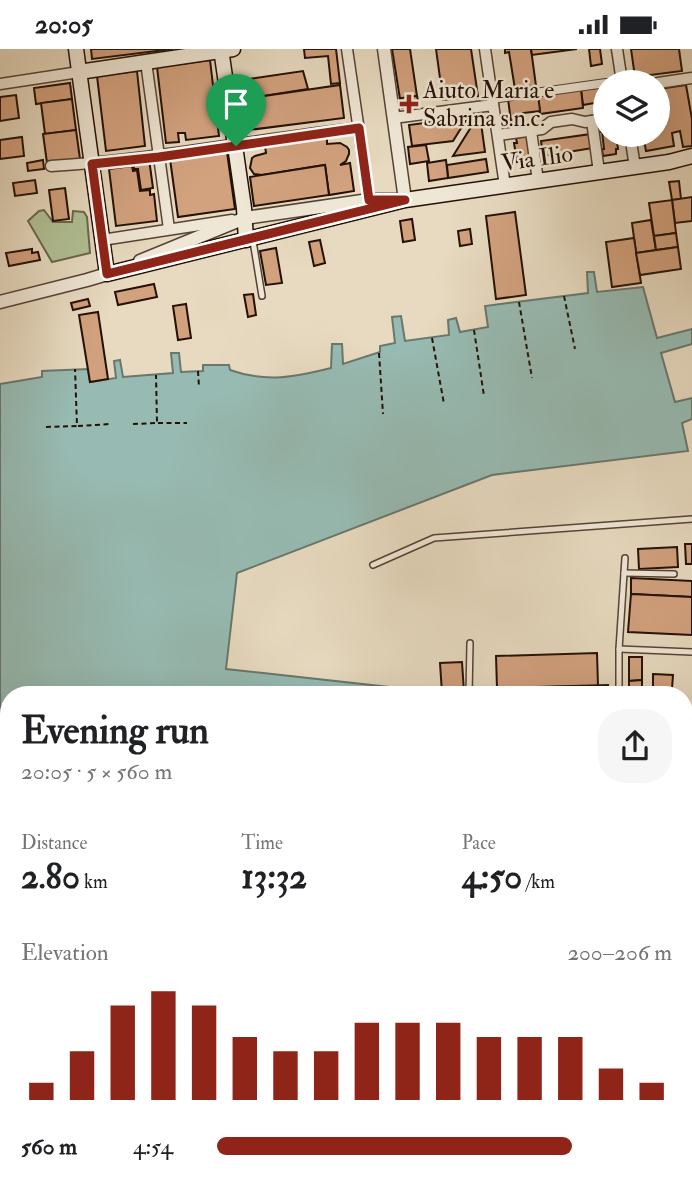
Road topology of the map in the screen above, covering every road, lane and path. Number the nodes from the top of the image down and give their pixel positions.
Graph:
1 (76, 49) edge
2 (347, 49) edge
3 (384, 49) edge
4 (485, 49) edge
5 (618, 49) edge
6 (225, 50) edge
7 (146, 62) junction
8 (619, 70) edge
9 (79, 72) junction
10 (692, 78) edge
11 (670, 81) edge
12 (0, 84) edge
13 (593, 85) edge
14 (493, 102) junction
15 (400, 118) junction
16 (592, 121) joint
17 (353, 128) junction
18 (531, 131) junction
19 (498, 135) junction
20 (236, 146) junction
21 (632, 147) edge
22 (692, 156) edge
23 (159, 157) junction
24 (669, 162) junction
25 (692, 163) edge
26 (92, 164) junction
27 (51, 166) dead end
28 (635, 167) junction
29 (599, 172) junction
30 (538, 181) junction
31 (505, 186) junction
32 (408, 200) junction
33 (365, 206) junction
34 (245, 218) junction
35 (169, 229) junction
36 (249, 239) junction
37 (102, 240) junction
38 (107, 274) junction
39 (262, 296) dead end
40 (564, 296) dead end
41 (0, 302) edge
42 (519, 302) dead end
43 (474, 330) dead end
44 (432, 338) dead end
45 (575, 349) dead end
46 (379, 353) dead end
47 (75, 369) dead end
48 (198, 371) dead end
49 (156, 375) dead end
50 (532, 378) dead end
51 (199, 387) dead end
52 (484, 396) dead end
53 (444, 404) dead end
54 (383, 414) dead end
55 (158, 423) junction
56 (187, 423) dead end
57 (110, 424) dead end
58 (133, 424) dead end
59 (77, 426) junction
60 (46, 427) dead end
61 (692, 519) edge
62 (625, 558) dead end
63 (373, 565) dead end
64 (624, 573) junction
65 (674, 574) dead end
66 (470, 643) dead end
67 (619, 649) junction
68 (692, 652) edge
69 (469, 686) edge
70 (619, 686) edge

1 - 9 main road
2 - 17 street
3 - 15 street
4 - 14 street
5 - 8 street
6 - 7 main road
6 - 20 main road
7 - 9 main road
7 - 23 street
9 - 12 street
9 - 26 main road
10 - 11 street
13 - 14 street
14 - 15 street
14 - 19 street
15 - 32 street
16 - 18 street
16 - 29 street
17 - 20 street
17 - 33 street
18 - 19 street
18 - 30 street
19 - 31 street
20 - 23 street
20 - 34 main road
21 - 28 street
22 - 24 main road, Via Ilio
23 - 26 street
23 - 35 street
24 - 25 main road, Via Ilio
24 - 28 main road, Via Ilio
26 - 27 street
26 - 37 main road
28 - 29 main road, Via Ilio
29 - 30 main road, Via Ilio
30 - 31 main road, Via Ilio
31 - 32 main road, Via Ilio
32 - 33 main road, Via Ilio
33 - 34 street
33 - 36 main road, Via Ilio
34 - 35 street
34 - 36 main road
34 - 38 street
35 - 37 street
36 - 38 main road, Via Ilio
36 - 39 lane
37 - 38 main road
38 - 41 street
40 - 45 path
42 - 50 path
43 - 52 path
44 - 53 path
46 - 54 path
47 - 59 path
48 - 51 path
49 - 55 path
55 - 56 path
55 - 58 path
57 - 59 path
59 - 60 path
61 - 63 lane
62 - 64 lane
64 - 65 lane
64 - 67 lane
66 - 69 lane
67 - 68 lane
67 - 70 lane

